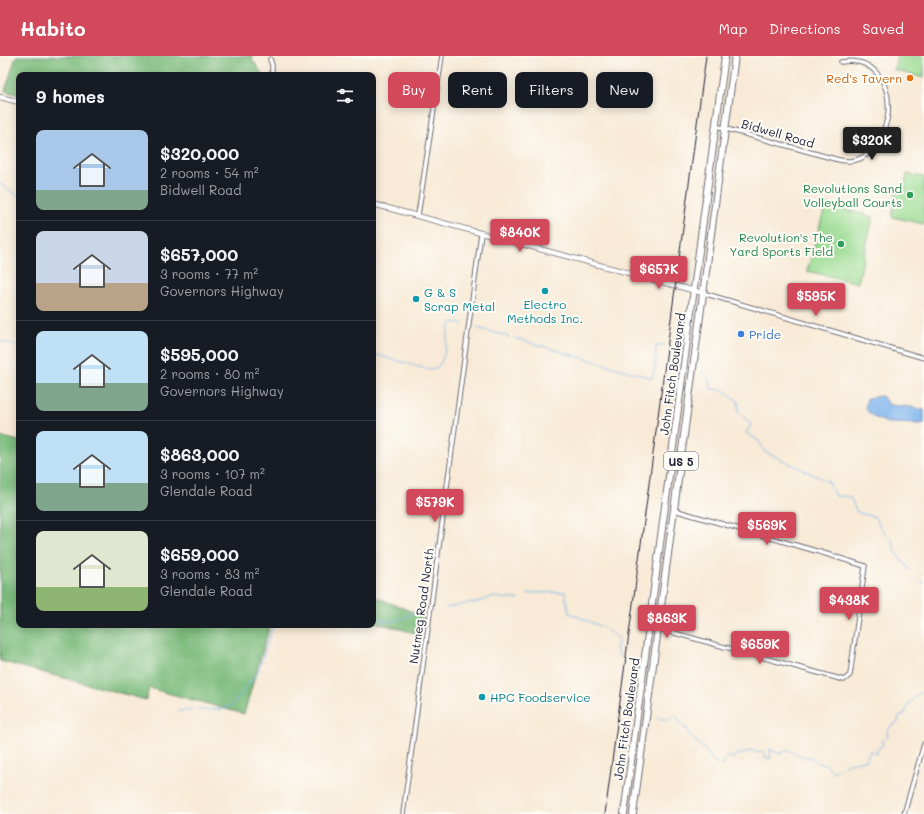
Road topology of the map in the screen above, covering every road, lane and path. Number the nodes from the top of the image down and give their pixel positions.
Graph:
1 (442, 56) edge
2 (726, 56) edge
3 (735, 56) edge
4 (270, 59) dead end
5 (841, 62) dead end
6 (272, 72) edge
7 (0, 97) edge
8 (16, 101) edge
9 (716, 126) junction
10 (725, 128) junction
11 (376, 205) edge
12 (418, 216) junction
13 (481, 234) junction
14 (694, 291) junction
15 (703, 293) junction
16 (924, 358) edge
17 (674, 510) junction
18 (649, 626) junction
19 (658, 628) junction
20 (924, 744) edge
21 (404, 814) edge
22 (624, 814) edge
23 (633, 814) edge
24 (904, 814) edge

1 - 12 street
2 - 9 highway, John Fitch Boulevard / US 5
3 - 10 highway, John Fitch Boulevard / US 5
4 - 6 street
5 - 10 street, Bidwell Road
7 - 8 street
9 - 10 street, Bidwell Road
9 - 14 highway, John Fitch Boulevard / US 5
10 - 15 highway, John Fitch Boulevard / US 5
11 - 12 street
12 - 13 street
13 - 14 street
13 - 21 street, Nutmeg Road North
14 - 15 street
14 - 18 highway, John Fitch Boulevard / US 5
15 - 16 street
15 - 17 highway, John Fitch Boulevard / US 5
17 - 19 highway, John Fitch Boulevard / US 5
17 - 19 street
18 - 19 street
18 - 22 highway, John Fitch Boulevard / US 5
19 - 23 highway, John Fitch Boulevard / US 5
20 - 24 street

